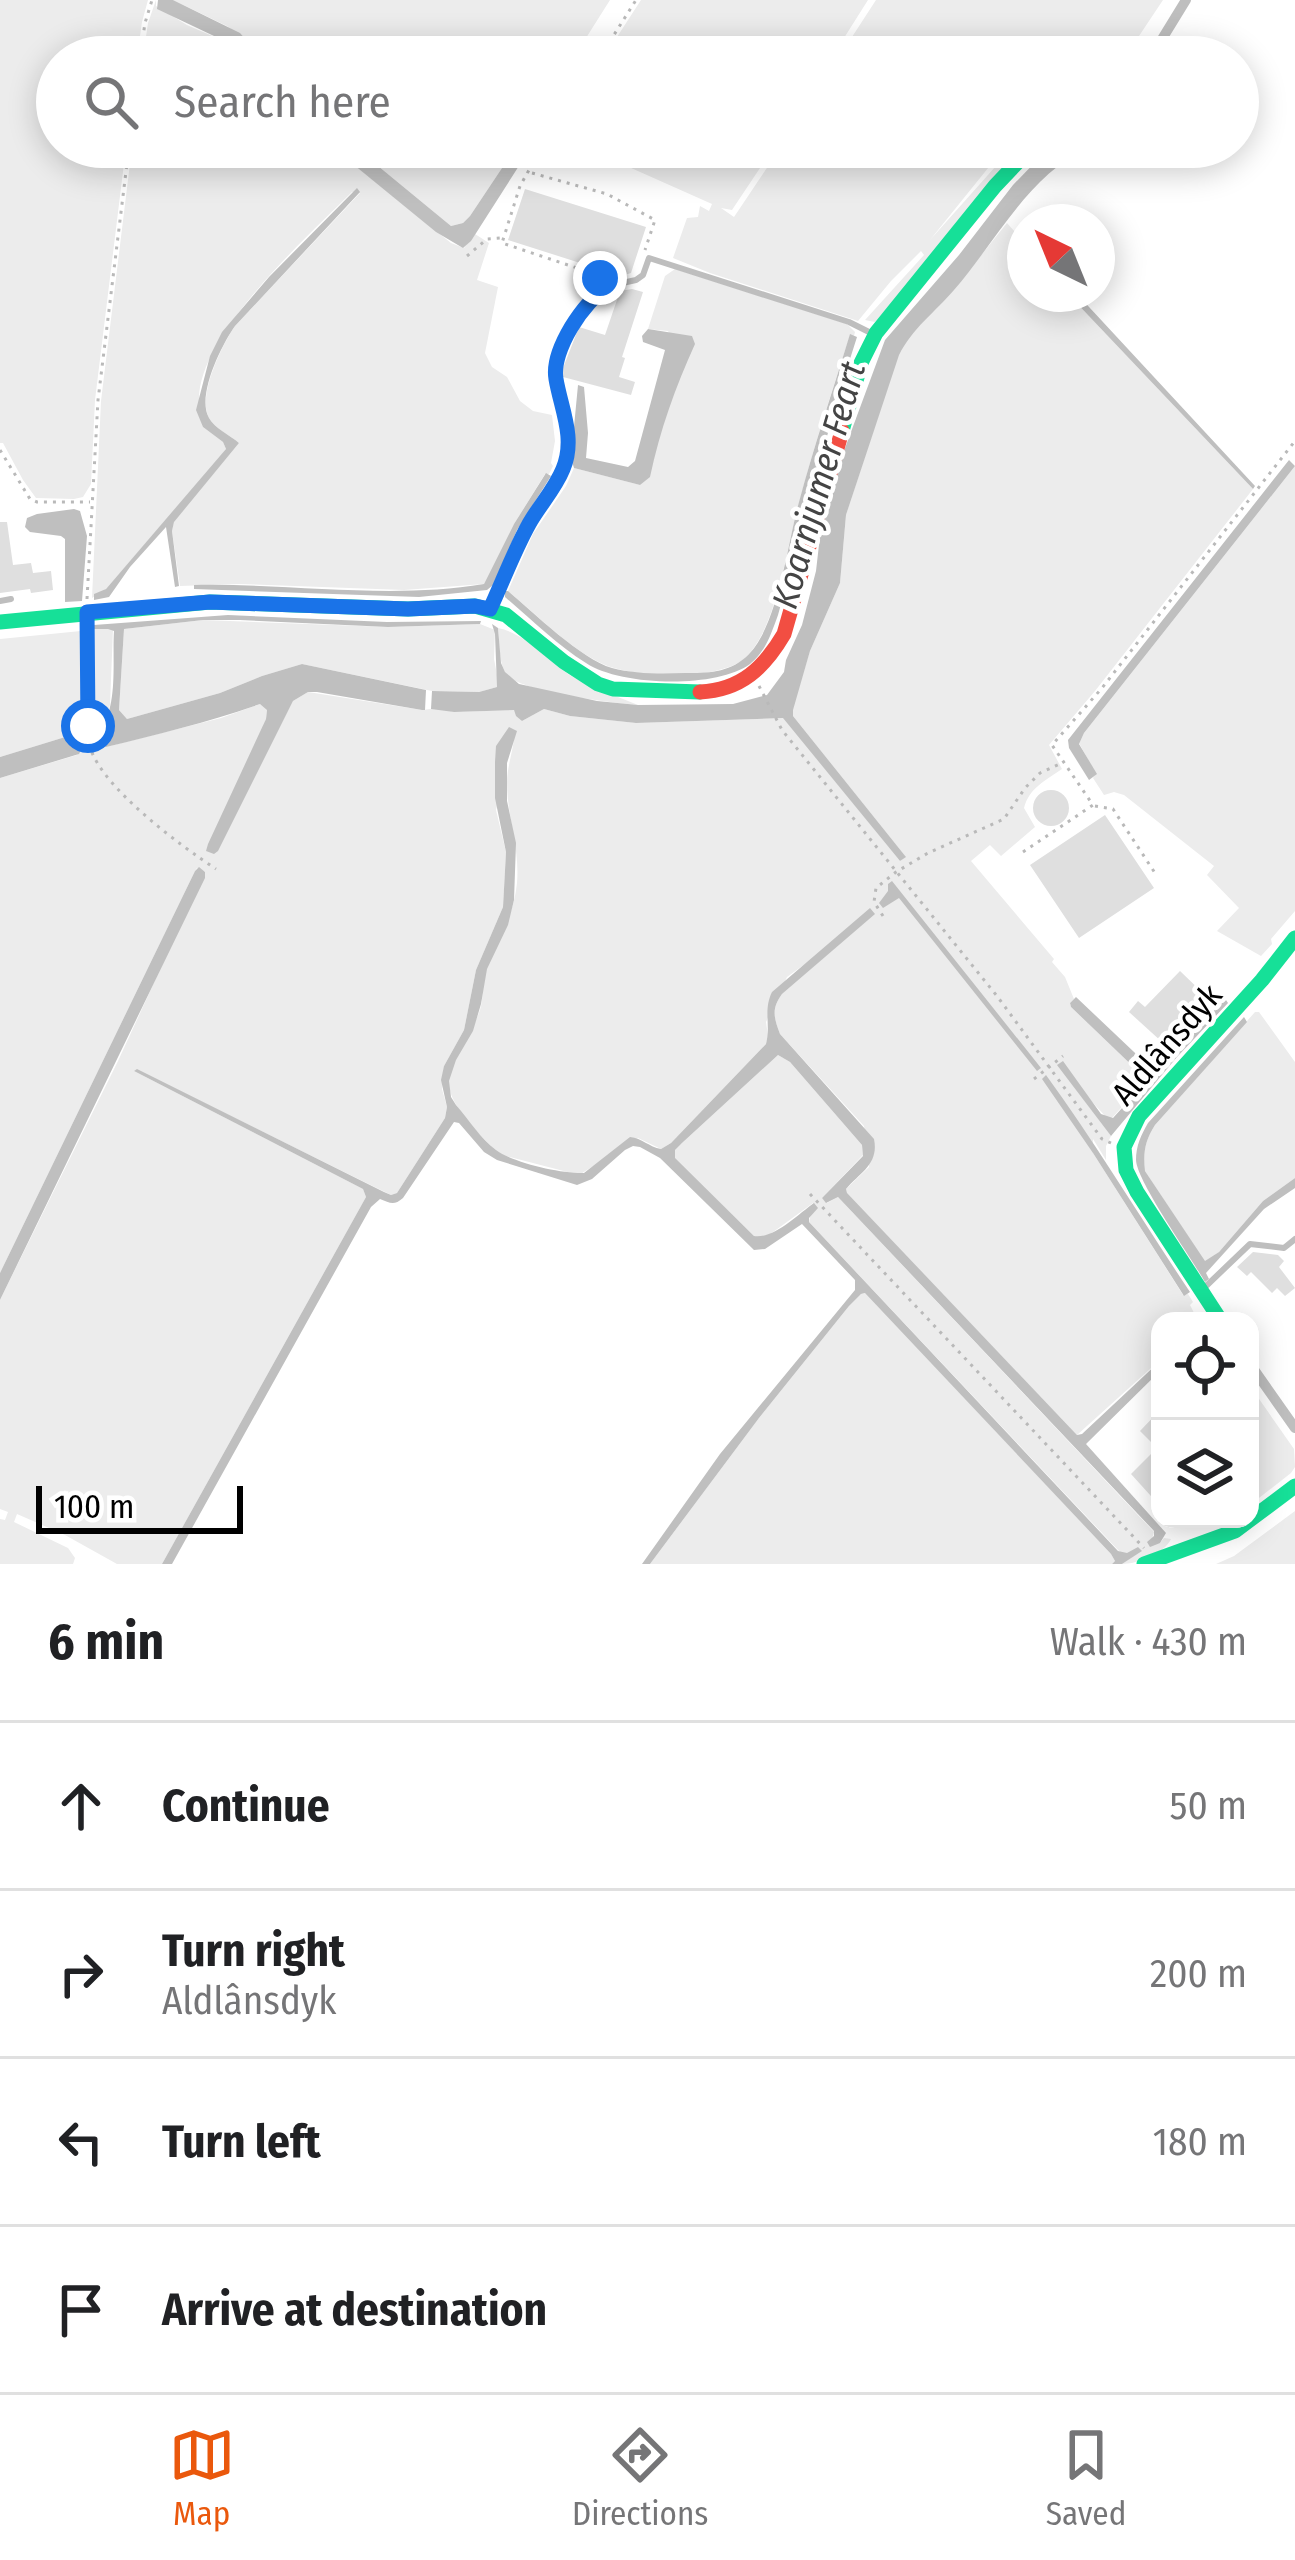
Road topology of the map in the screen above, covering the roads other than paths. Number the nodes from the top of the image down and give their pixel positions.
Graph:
1 (1186, 0) edge
2 (1164, 36) edge
3 (1012, 168) edge
4 (874, 335) junction
5 (11, 599) dead end
6 (0, 601) edge
7 (490, 609) junction
8 (0, 622) edge
9 (1295, 938) edge
10 (1295, 1239) edge
11 (1201, 1291) junction
12 (1215, 1312) edge
13 (1259, 1377) edge
14 (1295, 1428) edge
15 (1295, 1486) edge
16 (1148, 1561) edge

1 - 2 street
3 - 4 street
4 - 7 lane
4 - 7 street
5 - 6 lane
7 - 8 street
9 - 11 street, Aldlânsdyk
10 - 11 lane
11 - 12 street, Aldlânsdyk
13 - 14 street
15 - 16 street

